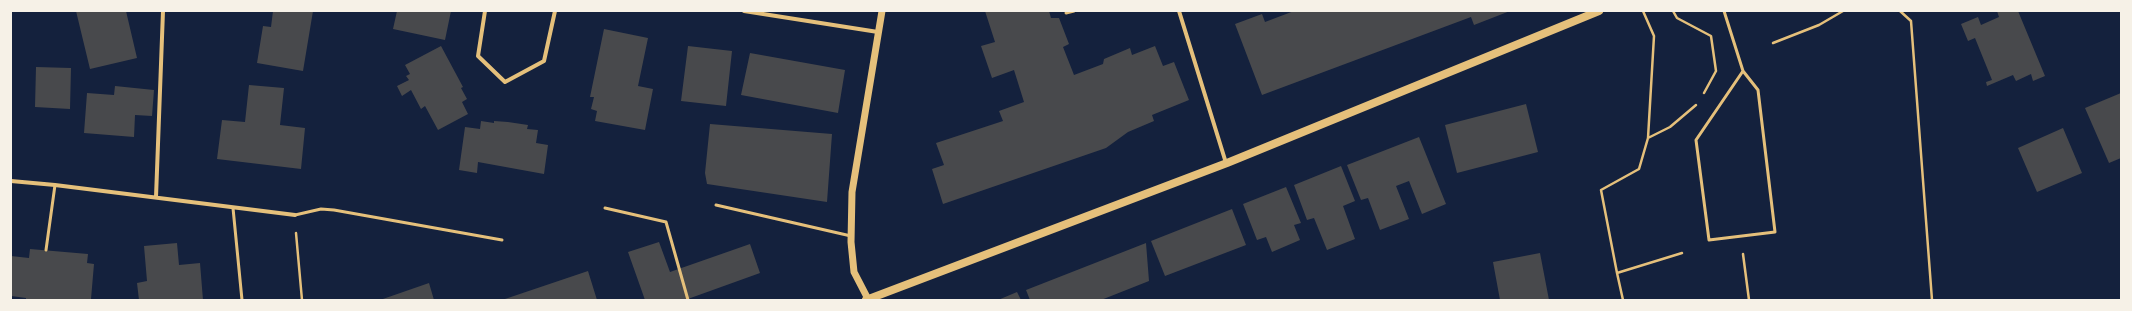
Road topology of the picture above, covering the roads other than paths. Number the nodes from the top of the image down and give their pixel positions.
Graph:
1 (164, 11) edge
2 (486, 11) edge
3 (555, 11) edge
4 (744, 11) edge
5 (882, 11) edge
6 (1074, 11) edge
7 (1179, 11) edge
8 (1599, 11) edge
9 (1724, 11) edge
10 (1066, 13) dead end
11 (878, 32) junction
12 (1743, 71) junction
13 (1226, 163) junction
14 (11, 182) edge
15 (55, 185) junction
16 (156, 197) junction
17 (716, 205) dead end
18 (233, 208) junction
19 (605, 208) dead end
20 (295, 215) joint
21 (851, 236) junction
22 (502, 240) dead end
23 (46, 250) dead end
24 (242, 300) edge
25 (688, 300) edge
26 (867, 300) edge

1 - 16 street
2 - 3 street
4 - 11 street
5 - 11 street
6 - 10 lane
7 - 13 street
8 - 13 main road
9 - 12 lane
11 - 21 street
12 - 12 lane
13 - 26 main road
14 - 15 street
15 - 16 street
15 - 23 lane
16 - 18 street
17 - 21 lane
18 - 20 street
18 - 24 lane
19 - 25 lane
20 - 22 lane
21 - 26 street

